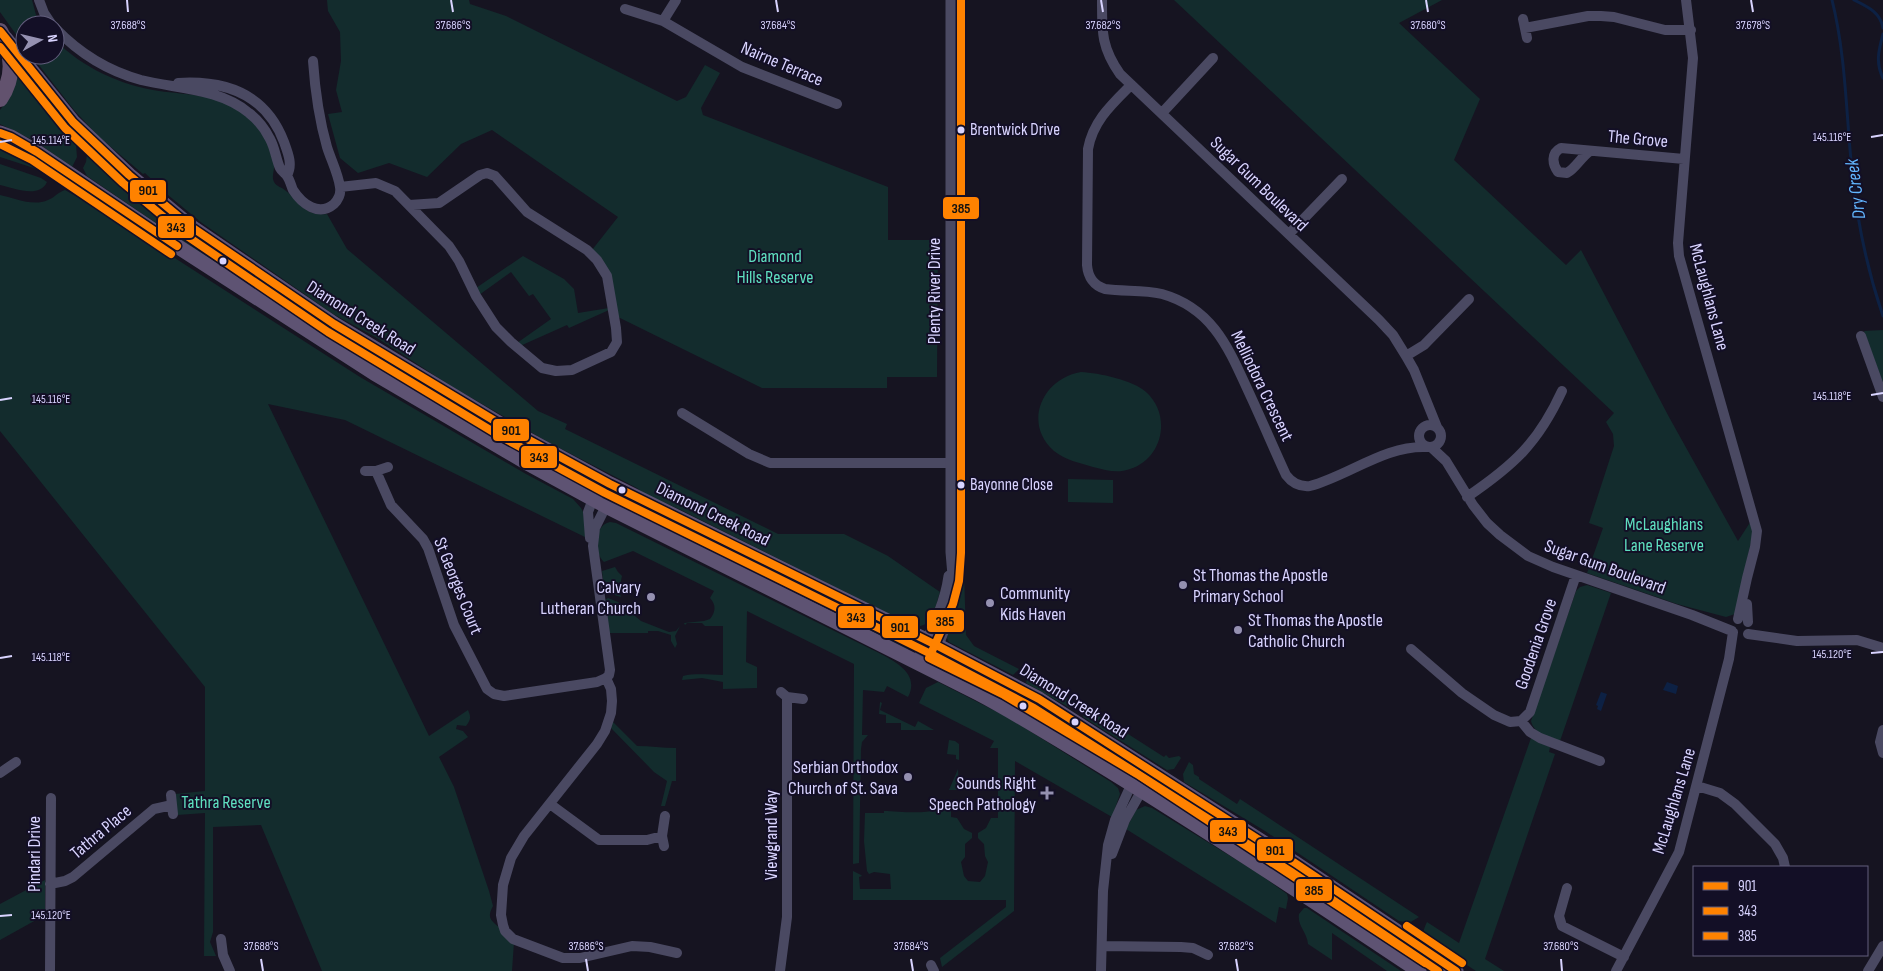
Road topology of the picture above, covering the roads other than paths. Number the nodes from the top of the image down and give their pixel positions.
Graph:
1 (39, 0) edge
2 (676, 0) edge
3 (951, 0) edge
4 (1102, 0) edge
5 (1686, 0) edge
6 (625, 9) dead end
7 (45, 15) edge
8 (663, 20) junction
9 (1525, 28) dead end
10 (1691, 30) junction
11 (0, 31) edge
12 (65, 37) edge
13 (1213, 58) dead end
14 (313, 61) dead end
15 (1131, 85) junction
16 (0, 99) edge
17 (837, 104) dead end
18 (1162, 113) junction
19 (0, 133) edge
20 (1590, 151) dead end
21 (1684, 159) junction
22 (1342, 179) dead end
23 (340, 187) junction
24 (409, 205) junction
25 (1289, 234) junction
26 (1469, 299) dead end
27 (1861, 336) dead end
28 (1406, 356) junction
29 (1418, 382) junction
30 (1562, 391) dead end
31 (1883, 397) edge
32 (682, 413) dead end
33 (1437, 427) junction
34 (1422, 428) junction
35 (1441, 437) junction
36 (1429, 447) junction
37 (1395, 450) junction
38 (951, 463) junction
39 (388, 466) dead end
40 (365, 471) dead end
41 (376, 471) junction
42 (1454, 473) junction
43 (610, 484) junction
44 (1467, 497) junction
45 (599, 502) junction
46 (593, 546) junction
47 (1576, 575) junction
48 (1741, 627) junction
49 (932, 643) junction
50 (1883, 648) edge
51 (1411, 649) dead end
52 (922, 666) junction
53 (606, 678) junction
54 (804, 699) dead end
55 (1521, 721) junction
56 (1883, 730) edge
57 (1883, 753) edge
58 (1600, 761) dead end
59 (16, 762) dead end
60 (1147, 769) junction
61 (0, 773) edge
62 (1697, 786) junction
63 (1137, 787) junction
64 (50, 798) dead end
65 (550, 804) junction
66 (172, 805) dead end
67 (664, 816) dead end
68 (662, 836) junction
69 (664, 846) dead end
70 (1785, 866) edge
71 (50, 884) junction
72 (1567, 888) dead end
73 (221, 939) dead end
74 (1102, 946) junction
75 (1883, 946) edge
76 (677, 953) dead end
77 (1208, 955) dead end
78 (1624, 957) junction
79 (50, 971) edge
80 (230, 971) edge
81 (780, 971) edge
82 (1102, 971) edge
83 (1419, 971) edge
84 (1456, 971) edge
85 (1616, 971) edge
86 (1868, 971) edge

1 - 7 street
2 - 8 street
3 - 38 street, Plenty River Drive
4 - 15 street, Sugar Gum Boulevard
5 - 10 street, McLaughlans Lane
6 - 8 street, Nairne Terrace
8 - 17 street, Nairne Terrace
9 - 10 street
10 - 21 street, McLaughlans Lane
11 - 16 highway
11 - 43 main road, Diamond Creek Road
12 - 23 street
13 - 18 street
14 - 23 street
15 - 18 street, Sugar Gum Boulevard
15 - 37 street, Melliodora Crescent
18 - 25 street, Sugar Gum Boulevard
19 - 45 main road
20 - 21 street, The Grove
21 - 48 street, McLaughlans Lane
22 - 25 street
23 - 24 street
24 - 24 street
25 - 28 street, Sugar Gum Boulevard
26 - 28 street
27 - 31 street
28 - 29 street, Sugar Gum Boulevard
29 - 33 street, Sugar Gum Boulevard
29 - 34 street, Sugar Gum Boulevard
30 - 44 street
32 - 38 street
33 - 34 street
33 - 35 street
34 - 36 street
34 - 37 street, Melliodora Crescent
35 - 36 street
35 - 42 street, Sugar Gum Boulevard
36 - 37 street, Melliodora Crescent
36 - 42 street, Sugar Gum Boulevard
38 - 49 street, Plenty River Drive
39 - 41 street
40 - 41 street
41 - 53 street, St Georges Court
42 - 44 street, Sugar Gum Boulevard
43 - 45 main road
43 - 49 main road, Diamond Creek Road
44 - 47 street, Sugar Gum Boulevard
45 - 46 street
45 - 46 street
45 - 52 main road
46 - 53 street
47 - 48 street, Sugar Gum Boulevard
47 - 55 street, Goodenia Grove
48 - 50 street, Sugar Gum Boulevard
48 - 62 street, McLaughlans Lane
49 - 52 street, Plenty River Drive
49 - 60 main road, Diamond Creek Road
51 - 55 street
52 - 63 main road
53 - 65 street
54 - 81 street, Viewgrand Way
55 - 58 street
56 - 57 street
59 - 61 street
60 - 63 main road
60 - 84 main road, Diamond Creek Road
62 - 70 street
62 - 78 street, McLaughlans Lane
63 - 74 street
63 - 83 main road
64 - 71 street, Pindari Drive
65 - 68 street
65 - 76 street
66 - 71 street, Tathra Place
67 - 68 street
68 - 69 street
71 - 79 street, Pindari Drive
72 - 78 street
73 - 80 street
74 - 77 street
74 - 82 street
75 - 86 street
78 - 85 street, McLaughlans Lane

